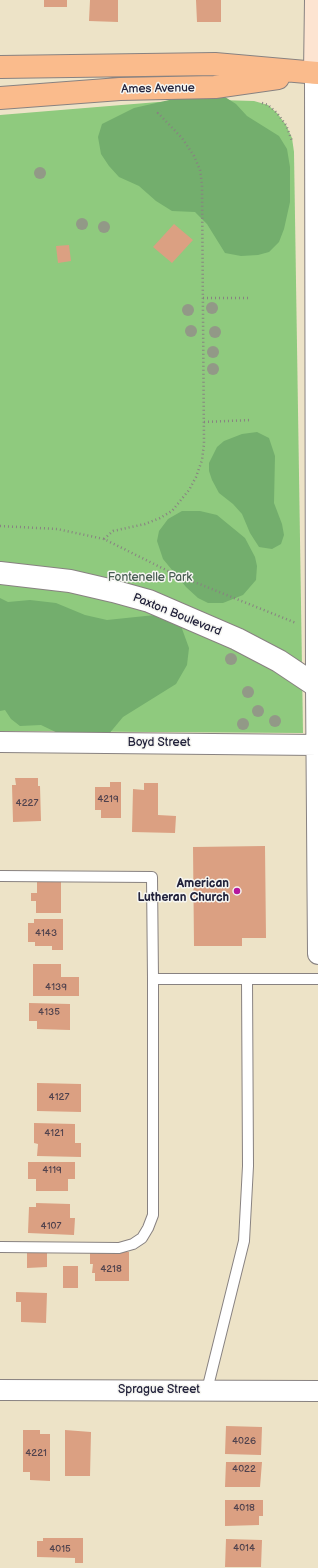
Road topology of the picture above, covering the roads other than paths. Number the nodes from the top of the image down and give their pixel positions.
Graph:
1 (316, 0) edge
2 (0, 67) edge
3 (317, 73) edge
4 (0, 98) edge
5 (317, 237) edge
6 (0, 574) edge
7 (317, 686) edge
8 (0, 742) edge
9 (317, 745) edge
10 (0, 876) edge
11 (318, 954) edge
12 (153, 979) junction
13 (247, 979) junction
14 (318, 979) edge
15 (0, 1247) edge
16 (0, 1390) edge
17 (208, 1390) junction
18 (318, 1391) edge

1 - 3 main road
2 - 3 main road, Ames Avenue
3 - 4 main road, Ames Avenue
3 - 5 street
5 - 7 street
6 - 7 street, Paxton Boulevard
7 - 9 street
8 - 9 street, Boyd Street
9 - 11 street
10 - 12 lane
12 - 13 lane
12 - 15 lane
13 - 14 lane
13 - 17 lane
16 - 17 street, Sprague Street
17 - 18 street, Sprague Street

